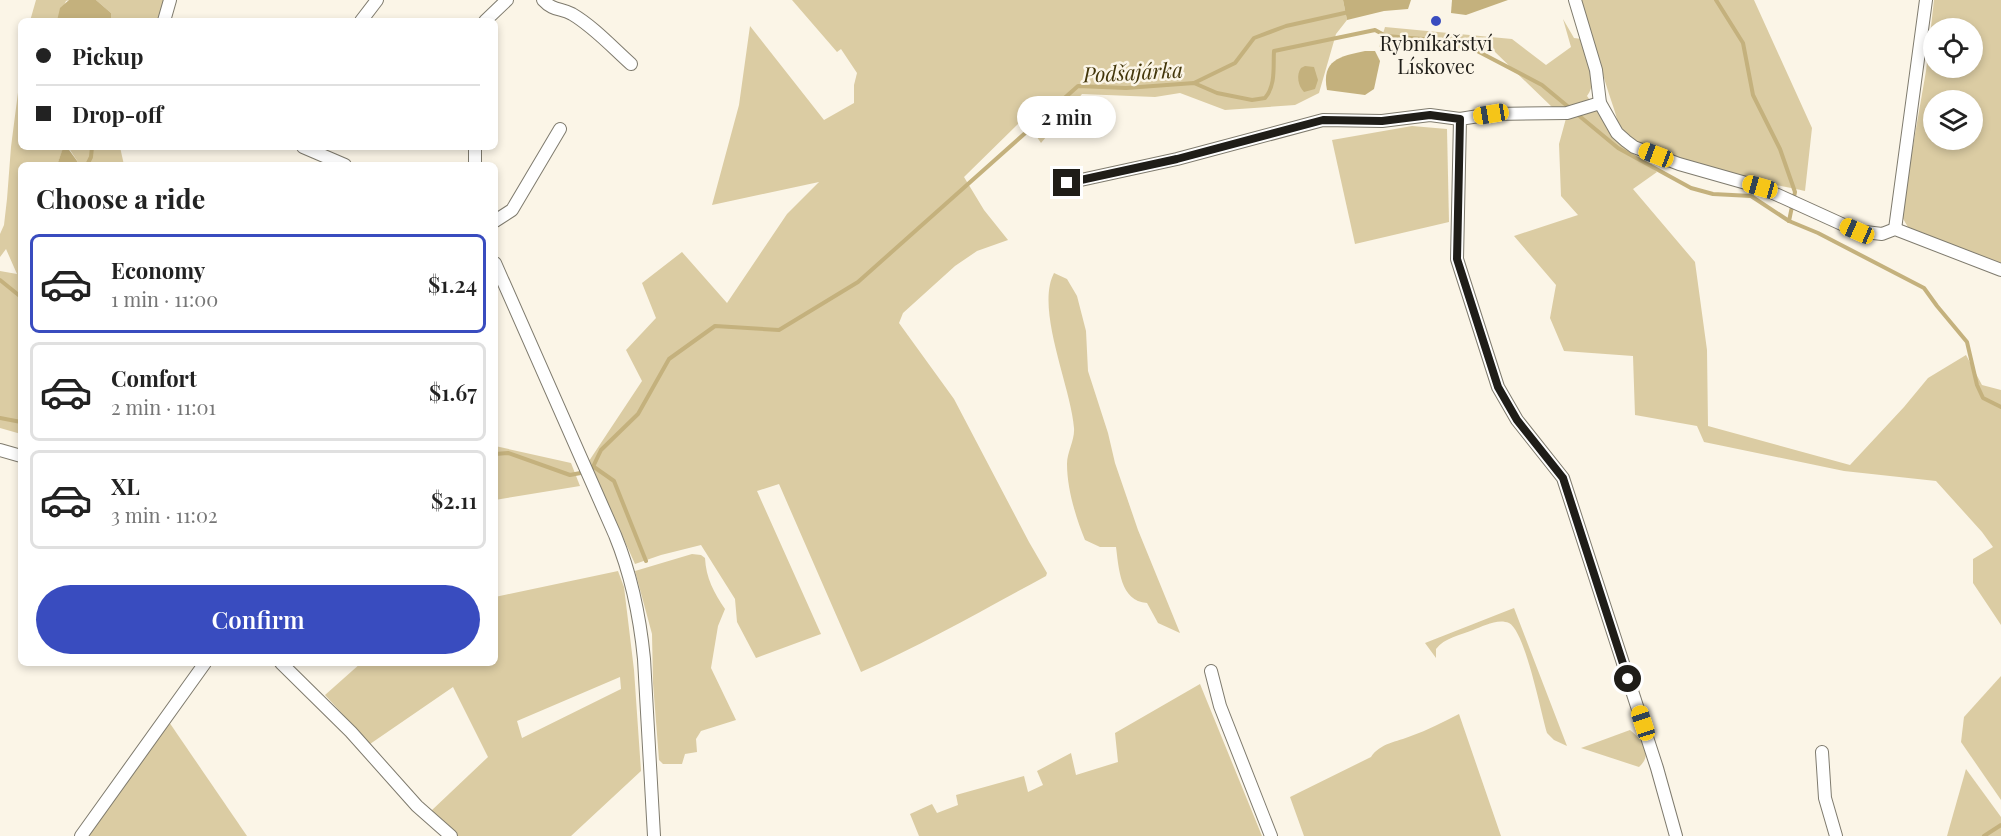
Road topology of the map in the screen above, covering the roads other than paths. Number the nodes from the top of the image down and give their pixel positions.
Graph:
1 (170, 0) edge
2 (377, 0) edge
3 (507, 0) edge
4 (543, 0) edge
5 (1575, 0) edge
6 (1926, 0) edge
7 (165, 18) edge
8 (363, 18) edge
9 (487, 18) edge
10 (631, 64) dead end
11 (1600, 103) junction
12 (1460, 119) junction
13 (560, 129) dead end
14 (310, 150) edge
15 (338, 162) edge
16 (1067, 183) dead end
17 (498, 219) edge
18 (1895, 230) junction
19 (498, 270) edge
20 (2001, 270) edge
21 (0, 450) edge
22 (18, 455) edge
23 (203, 666) edge
24 (284, 666) edge
25 (1211, 671) dead end
26 (1822, 752) dead end
27 (81, 836) edge
28 (451, 836) edge
29 (654, 836) edge
30 (1271, 836) edge
31 (1676, 836) edge
32 (1836, 836) edge

1 - 7 street
2 - 8 street
3 - 9 street
4 - 10 street
5 - 11 street
6 - 18 street
11 - 12 street
11 - 18 street
12 - 16 street
12 - 31 street
13 - 17 street
14 - 15 street
18 - 20 street
19 - 29 street
21 - 22 street
23 - 27 street
24 - 28 street
25 - 30 street
26 - 32 street

